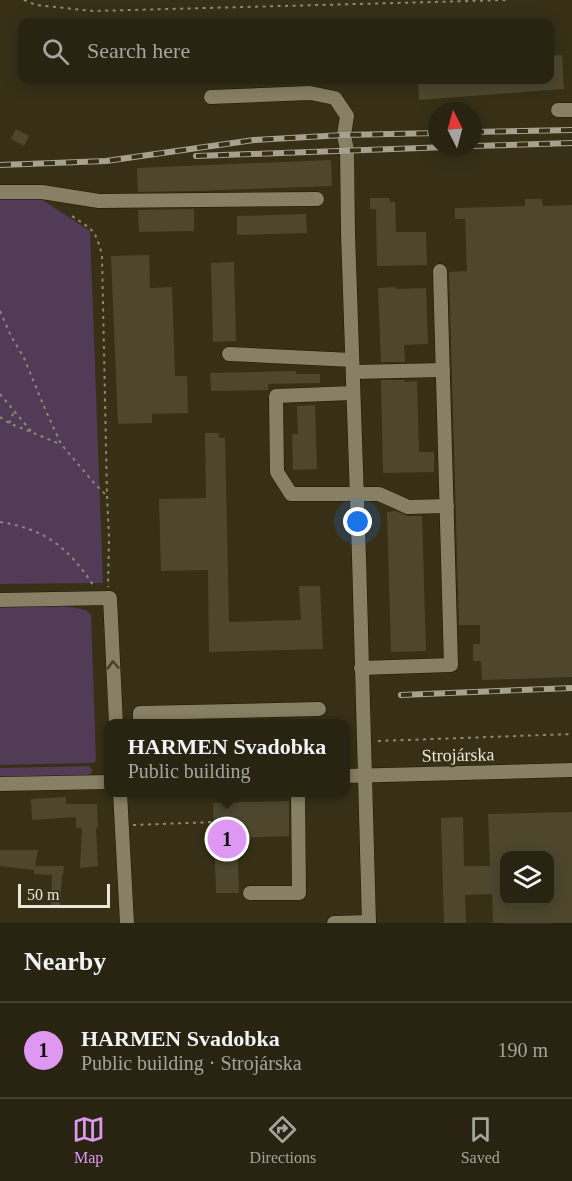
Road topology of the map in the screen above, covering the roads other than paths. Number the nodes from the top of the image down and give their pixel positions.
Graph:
1 (211, 97) dead end
2 (0, 192) edge
3 (317, 199) dead end
4 (440, 271) dead end
5 (229, 354) dead end
6 (352, 366) junction
7 (443, 370) junction
8 (353, 393) junction
9 (357, 494) junction
10 (447, 506) junction
11 (0, 600) edge
12 (361, 668) junction
13 (319, 709) dead end
14 (116, 719) edge
15 (140, 719) edge
16 (572, 770) edge
17 (350, 776) edge
18 (364, 776) junction
19 (104, 782) edge
20 (0, 784) edge
21 (120, 797) edge
22 (298, 797) edge
23 (250, 893) dead end
24 (127, 923) edge
25 (334, 923) edge
26 (369, 923) edge

1 - 6 street
2 - 3 street
4 - 7 street
5 - 6 street
6 - 7 street
6 - 8 street
7 - 10 street
8 - 9 street
8 - 9 street
9 - 10 street
9 - 12 street
10 - 12 street
14 -> 11 street
12 - 18 street
13 - 15 street
16 - 18 street, Strojárska
17 - 18 street, Strojárska
18 - 26 street
19 - 20 street
21 - 24 street
22 - 23 street
25 - 26 street

